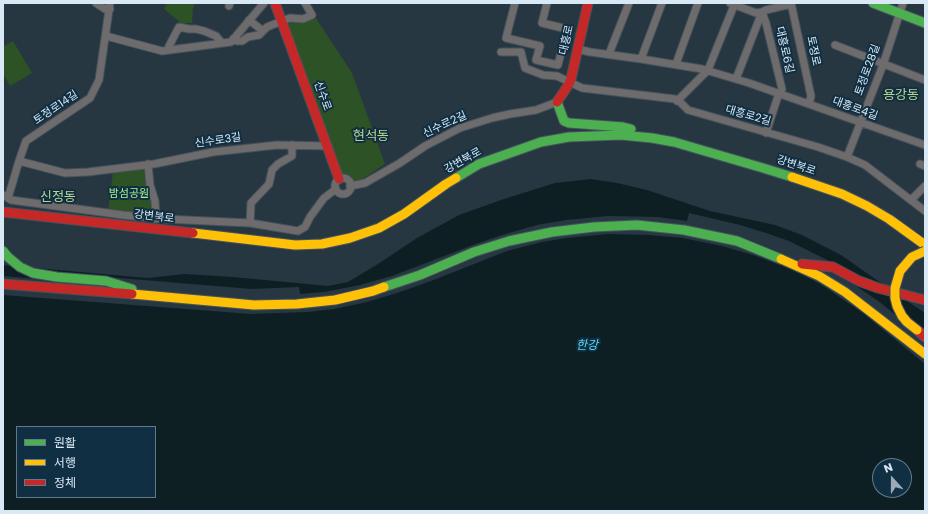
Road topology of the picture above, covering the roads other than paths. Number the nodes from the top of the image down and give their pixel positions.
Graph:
1 (96, 3) edge
2 (264, 3) edge
3 (275, 3) edge
4 (305, 3) edge
5 (515, 3) edge
6 (547, 3) edge
7 (588, 3) edge
8 (629, 3) edge
9 (662, 3) edge
10 (698, 3) edge
11 (733, 3) edge
12 (873, 3) edge
13 (903, 3) edge
14 (791, 4) edge
15 (110, 6) edge
16 (762, 12) junction
17 (900, 13) junction
18 (249, 20) junction
19 (282, 21) junction
20 (925, 23) edge
21 (263, 31) junction
22 (106, 36) junction
23 (233, 39) junction
24 (222, 43) junction
25 (835, 46) dead end
26 (577, 49) junction
27 (168, 50) junction
28 (501, 52) dead end
29 (610, 54) junction
30 (640, 59) junction
31 (676, 64) junction
32 (884, 64) junction
33 (708, 70) junction
34 (736, 79) junction
35 (925, 80) edge
36 (570, 81) junction
37 (779, 94) junction
38 (677, 101) junction
39 (557, 102) junction
40 (809, 104) junction
41 (860, 122) junction
42 (766, 133) junction
43 (652, 138) junction
44 (292, 145) junction
45 (925, 145) edge
46 (328, 146) junction
47 (847, 157) junction
48 (19, 161) junction
49 (148, 164) junction
50 (339, 179) junction
51 (350, 186) junction
52 (925, 186) edge
53 (336, 189) junction
54 (6, 197) edge
55 (912, 200) junction
56 (925, 211) edge
57 (3, 212) edge
58 (156, 219) junction
59 (250, 223) junction
60 (925, 245) edge
61 (3, 251) edge
62 (925, 251) edge
63 (794, 264) junction
64 (3, 284) edge
65 (154, 296) junction
66 (925, 300) edge
67 (925, 337) edge
68 (925, 354) edge

1 - 15 street, 토정로14길
2 - 18 street
3 - 19 main road, 신수로
4 - 19 street
5 - 6 street
7 - 26 main road, 대흥로
8 - 29 street
9 - 30 street
10 - 31 street
11 - 16 street
11 - 33 street
12 - 17 main road
13 - 17 street, 토정로28길
14 - 16 street
14 - 40 street, 토정로
15 - 22 street, 토정로14길
16 - 34 street, 대흥로6길
16 - 37 street, 대흥로6길
17 - 20 main road
17 - 32 street, 토정로28길
18 - 21 street
18 - 23 street
19 - 21 street
19 - 46 main road, 신수로
21 - 23 street
22 - 27 street
22 - 48 street, 토정로14길
23 - 24 street
24 - 27 street
24 - 27 street
25 - 32 street
26 - 29 street, 대흥로4길
26 - 36 main road, 대흥로
28 - 36 street
29 - 30 street, 대흥로4길
30 - 31 street, 대흥로4길
31 - 33 street, 대흥로4길
32 - 35 street
32 - 41 street, 토정로28길
33 - 34 street, 대흥로4길
33 - 38 street
34 - 37 street, 대흥로4길
36 - 38 street, 대흥로2길
36 - 39 main road, 대흥로
37 - 40 street, 대흥로4길
37 - 42 street
38 - 42 street, 대흥로2길
39 - 43 main road
39 - 51 street, 신수로2길
40 - 41 street, 대흥로4길
41 - 45 street, 대흥로4길
41 - 47 street, 토정로28길
42 - 47 street, 대흥로2길
43 - 57 main road, 강변북로
43 - 60 main road, 강변북로
44 - 46 street, 신수로3길
44 - 49 street, 신수로3길
44 - 59 street
46 - 50 main road, 신수로
47 - 55 street, 대흥로2길
48 - 49 street, 신수로3길
48 - 54 street, 토정로14길
49 - 58 street
50 - 51 street
50 - 53 street
51 - 53 street
52 - 55 street
53 - 59 street
54 - 58 street
55 - 56 street, 대흥로2길
58 - 59 street
61 - 65 main road
62 - 67 main road, bridge
63 - 65 main road
63 - 66 main road
63 - 68 main road
64 - 65 main road

